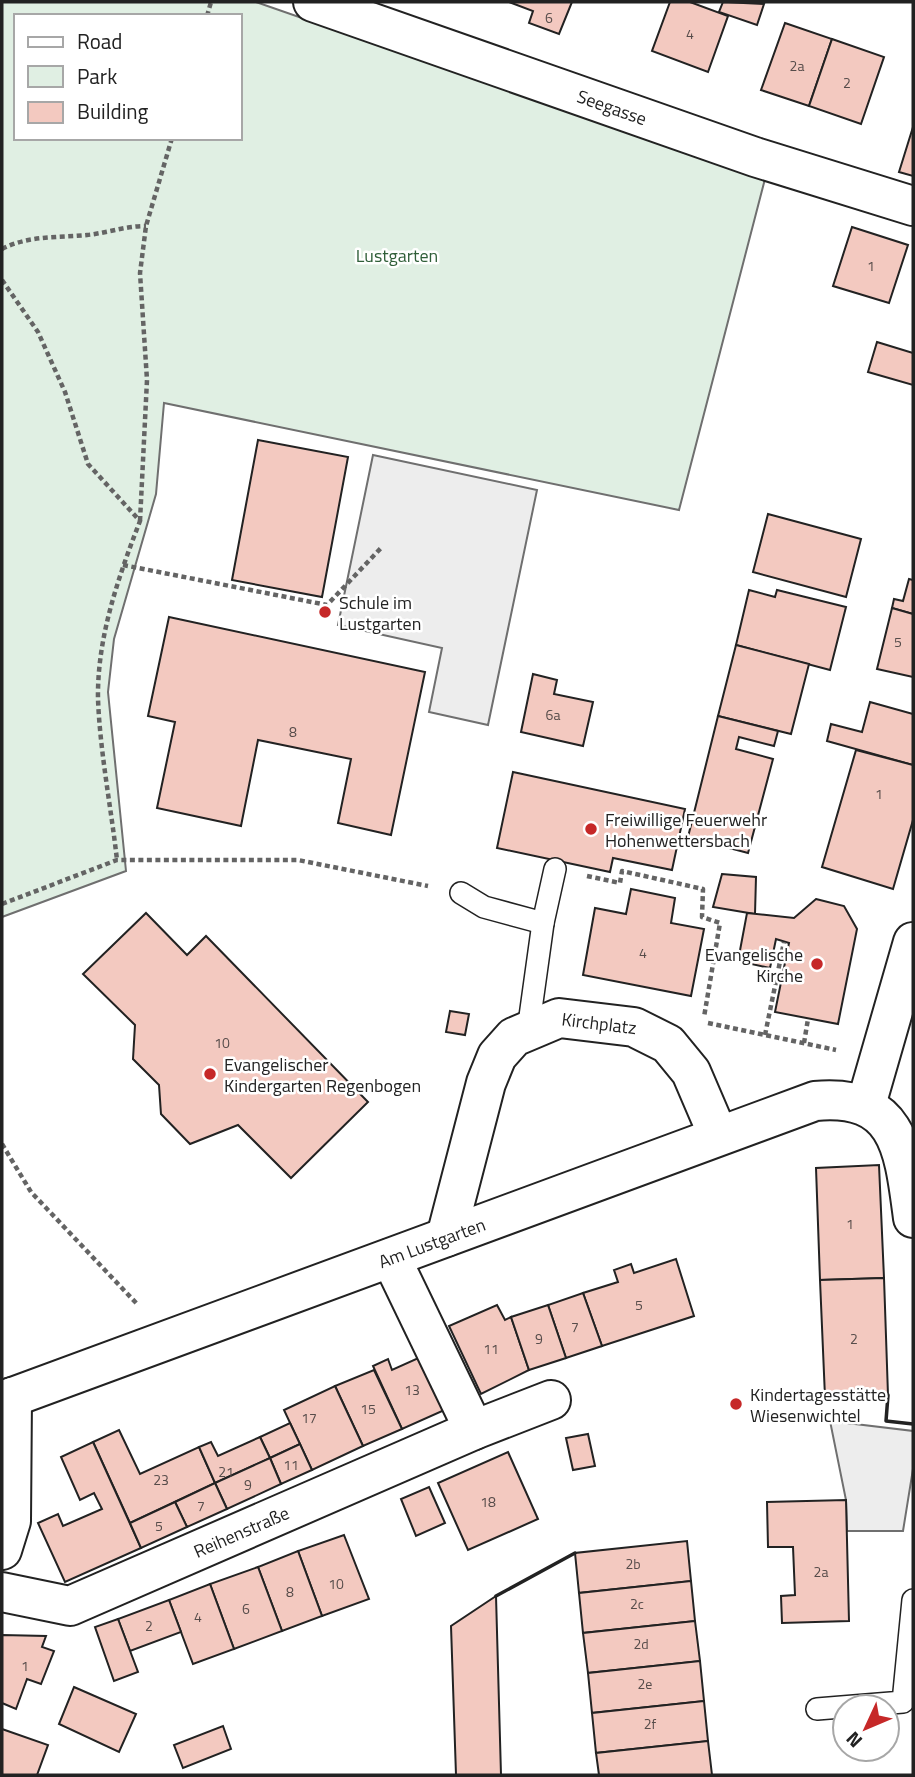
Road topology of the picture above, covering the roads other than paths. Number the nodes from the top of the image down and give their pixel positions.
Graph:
1 (313, 2) edge
2 (913, 206) edge
3 (555, 869) road end
4 (461, 893) road end
5 (543, 923) junction
6 (913, 942) edge
7 (528, 1031) junction
8 (866, 1105) junction
9 (718, 1135) junction
10 (913, 1218) edge
11 (446, 1237) junction
12 (391, 1258) junction
13 (7, 1399) edge
14 (551, 1400) dead end
15 (474, 1430) junction
16 (2, 1550) edge
17 (2, 1592) edge
18 (913, 1600) edge
19 (817, 1709) dead end

1 - 2 street, Seegasse
3 - 5 lane
4 - 5 lane
5 - 7 lane
6 - 8 street
7 - 9 street, Kirchplatz
7 - 11 street, Kirchplatz
8 - 9 street, Am Lustgarten
8 - 10 street
9 - 11 street, Am Lustgarten
11 - 12 street, Am Lustgarten
12 - 13 street, Am Lustgarten
12 - 15 street
13 - 16 street
14 - 15 street, Reihenstraße
15 - 17 street, Reihenstraße
18 - 19 lane

